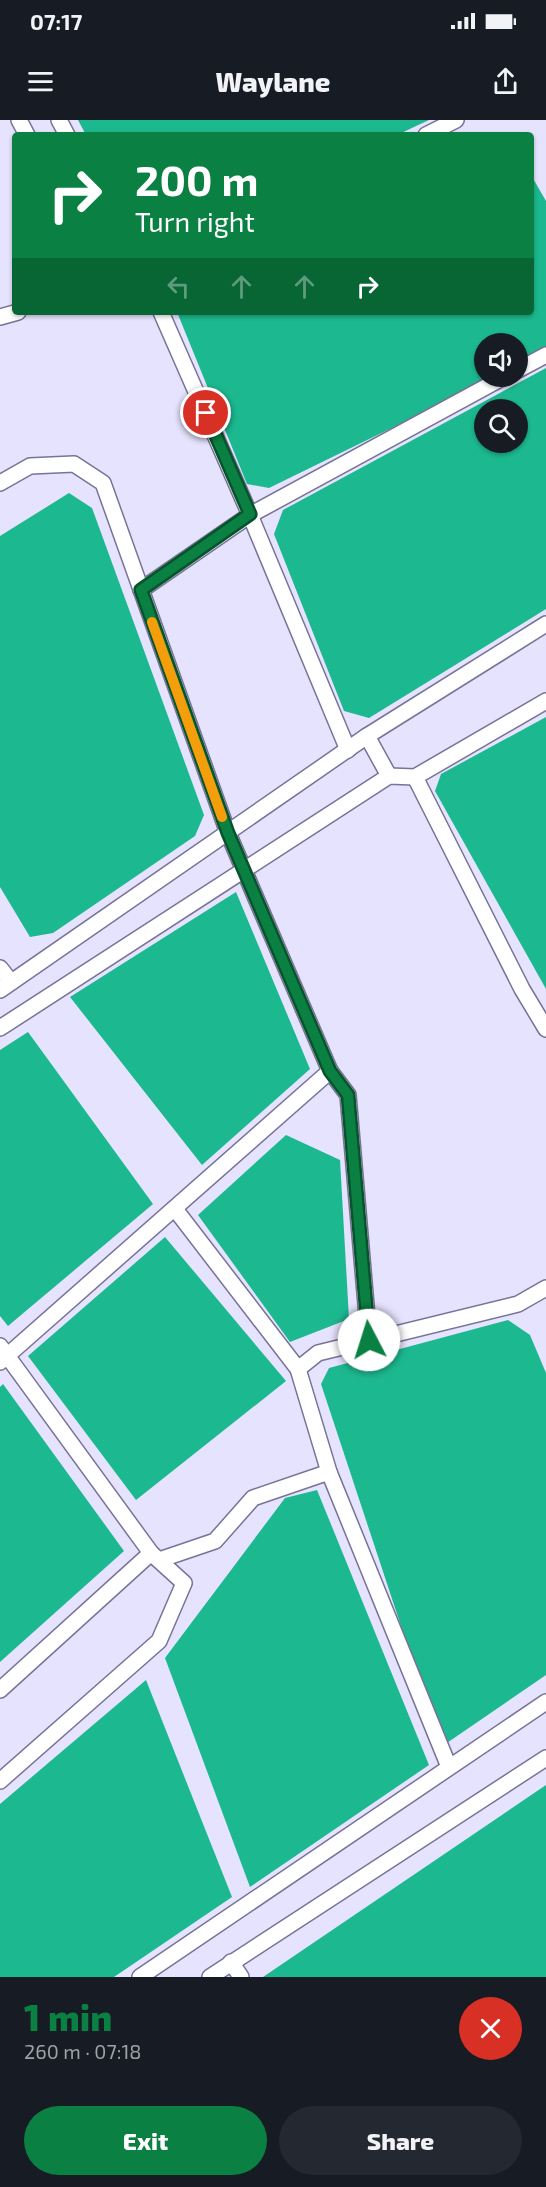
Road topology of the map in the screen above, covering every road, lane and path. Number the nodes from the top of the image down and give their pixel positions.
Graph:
1 (456, 120) edge
2 (432, 132) edge
3 (162, 315) edge
4 (546, 355) edge
5 (528, 365) edge
6 (486, 387) edge
7 (0, 483) edge
8 (250, 514) junction
9 (141, 590) junction
10 (546, 624) edge
11 (546, 701) edge
12 (367, 736) junction
13 (348, 750) junction
14 (389, 776) junction
15 (415, 777) junction
16 (228, 833) junction
17 (244, 869) junction
18 (0, 968) edge
19 (5, 986) edge
20 (0, 1028) edge
21 (546, 1029) edge
22 (330, 1071) junction
23 (174, 1209) junction
24 (546, 1288) edge
25 (369, 1340) junction
26 (2, 1355) edge
27 (298, 1369) junction
28 (329, 1472) junction
29 (155, 1557) junction
30 (0, 1690) edge
31 (546, 1702) edge
32 (546, 1758) edge
33 (449, 1767) junction
34 (0, 1781) edge
35 (231, 1962) junction
36 (140, 1977) edge
37 (210, 1977) edge
38 (241, 1977) edge

1 - 2 lane
3 - 8 lane
4 - 5 lane
6 - 8 lane
7 - 9 lane
8 - 9 lane
8 - 13 lane
9 - 16 lane
10 - 12 lane
11 - 15 lane
12 - 13 lane
12 - 14 lane
13 - 16 lane
14 - 15 lane
14 - 17 lane
15 - 21 lane
16 - 17 lane
16 - 19 lane
17 - 20 lane
17 - 22 lane
18 - 19 lane
22 - 23 lane
22 - 25 lane
23 - 26 lane
23 - 27 lane
24 - 25 lane
25 - 27 lane
26 - 29 lane
27 - 28 lane
28 - 29 lane
28 - 33 lane
29 - 30 lane
29 - 34 lane
31 - 33 lane
32 - 35 lane
33 - 36 lane
35 - 37 lane
35 - 38 lane

